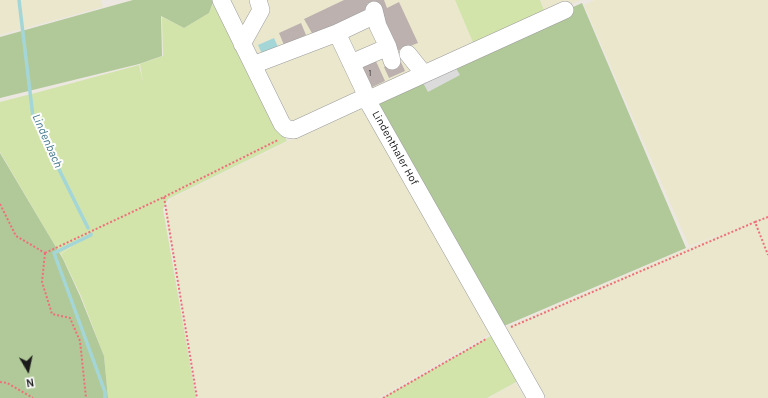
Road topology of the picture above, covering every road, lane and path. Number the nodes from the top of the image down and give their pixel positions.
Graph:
1 (221, 0) edge
2 (258, 0) edge
3 (565, 10) dead end
4 (337, 33) junction
5 (242, 44) junction
6 (408, 54) dead end
7 (351, 63) junction
8 (253, 65) junction
9 (424, 74) junction
10 (367, 100) junction
11 (294, 130) junction
12 (164, 197) junction
13 (0, 204) edge
14 (768, 216) edge
15 (755, 222) junction
16 (46, 253) junction
17 (768, 255) edge
18 (499, 332) junction
19 (0, 382) edge
20 (33, 398) edge
21 (86, 398) edge
22 (197, 398) edge
23 (383, 398) edge
24 (536, 398) edge

1 - 5 lane
2 - 5 lane
3 - 9 lane
4 - 7 lane
4 - 7 lane
4 - 8 lane
5 - 8 lane
6 - 9 lane
7 - 10 lane
8 - 11 lane
9 - 10 lane
10 - 11 lane, Lindenthaler Hof
10 - 18 lane, Lindenthaler Hof
11 - 12 path
12 - 16 path
12 - 22 path
13 - 16 path
14 - 15 path
15 - 17 path
15 - 18 path
16 - 21 path
18 - 23 path
18 - 24 lane, Lindenthaler Hof
19 - 20 path

